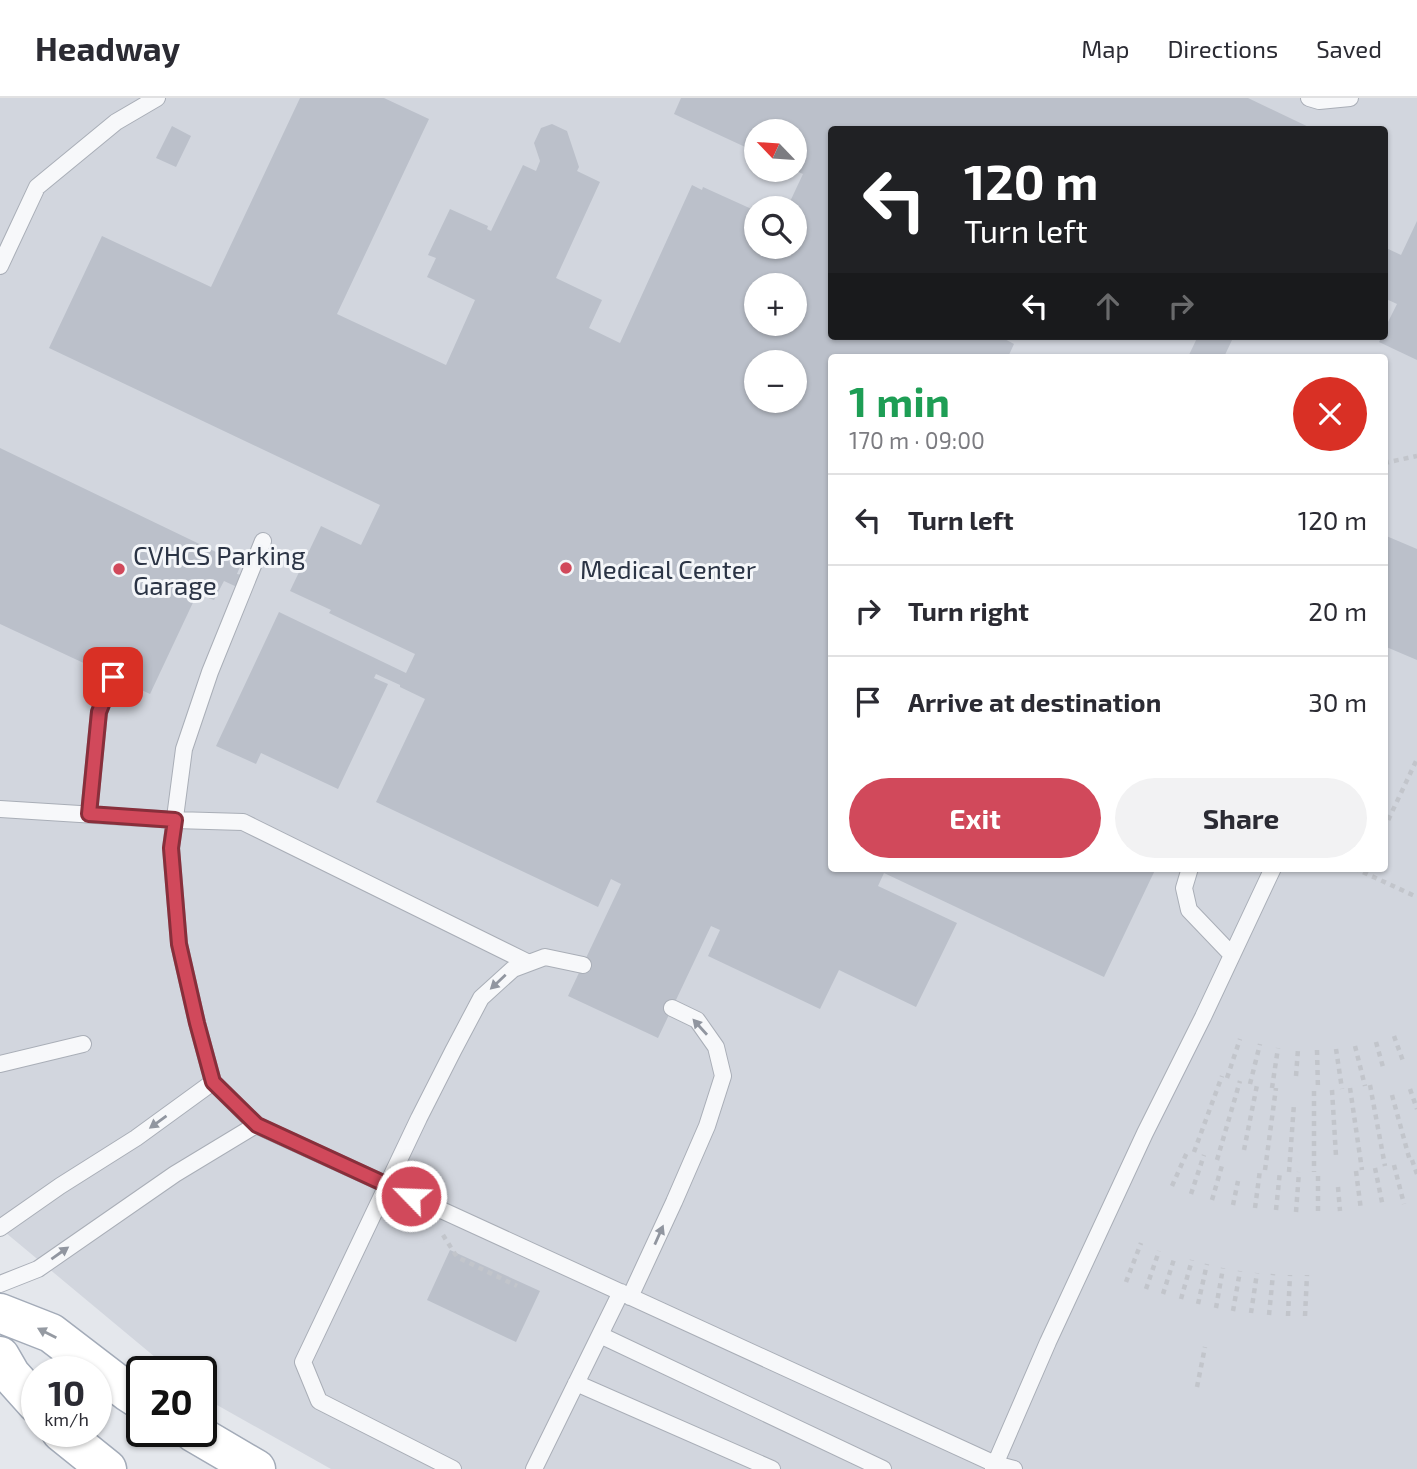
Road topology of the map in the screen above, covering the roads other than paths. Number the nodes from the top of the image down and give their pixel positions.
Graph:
1 (157, 98) edge
2 (1309, 98) edge
3 (1350, 98) edge
4 (0, 266) edge
5 (263, 541) dead end
6 (113, 677) dead end
7 (0, 809) edge
8 (89, 814) junction
9 (175, 820) junction
10 (1188, 872) edge
11 (1270, 872) edge
12 (1232, 955) junction
13 (529, 963) junction
14 (583, 965) dead end
15 (672, 1008) dead end
16 (83, 1044) dead end
17 (0, 1064) edge
18 (213, 1082) junction
19 (257, 1125) junction
20 (387, 1185) junction
21 (0, 1228) edge
22 (0, 1284) edge
23 (626, 1295) junction
24 (0, 1313) edge
25 (600, 1335) junction
26 (0, 1356) edge
27 (576, 1383) junction
28 (21, 1386) edge
29 (126, 1390) edge
30 (217, 1446) edge
31 (80, 1447) edge
32 (994, 1466) edge
33 (107, 1469) edge
34 (256, 1469) edge
35 (453, 1469) edge
36 (534, 1469) edge
37 (772, 1469) edge
38 (883, 1469) edge
39 (1014, 1469) edge

1 - 4 lane
2 - 3 lane
5 - 9 lane
6 - 8 lane
7 - 8 lane
8 - 9 lane
9 - 13 lane
9 - 18 lane
10 - 12 lane
11 - 12 lane
12 - 32 lane
13 - 14 lane
13 -> 20 lane
23 -> 15 lane
16 - 17 lane
18 - 19 lane
18 -> 21 lane
19 - 20 lane
22 -> 19 lane
20 - 23 lane
20 - 35 lane
23 - 25 lane
23 - 32 lane
29 -> 24 main road
25 - 27 lane
25 - 38 lane
26 - 28 main road
27 - 36 lane
27 - 37 lane
30 - 34 main road
31 - 33 main road
32 - 39 lane

